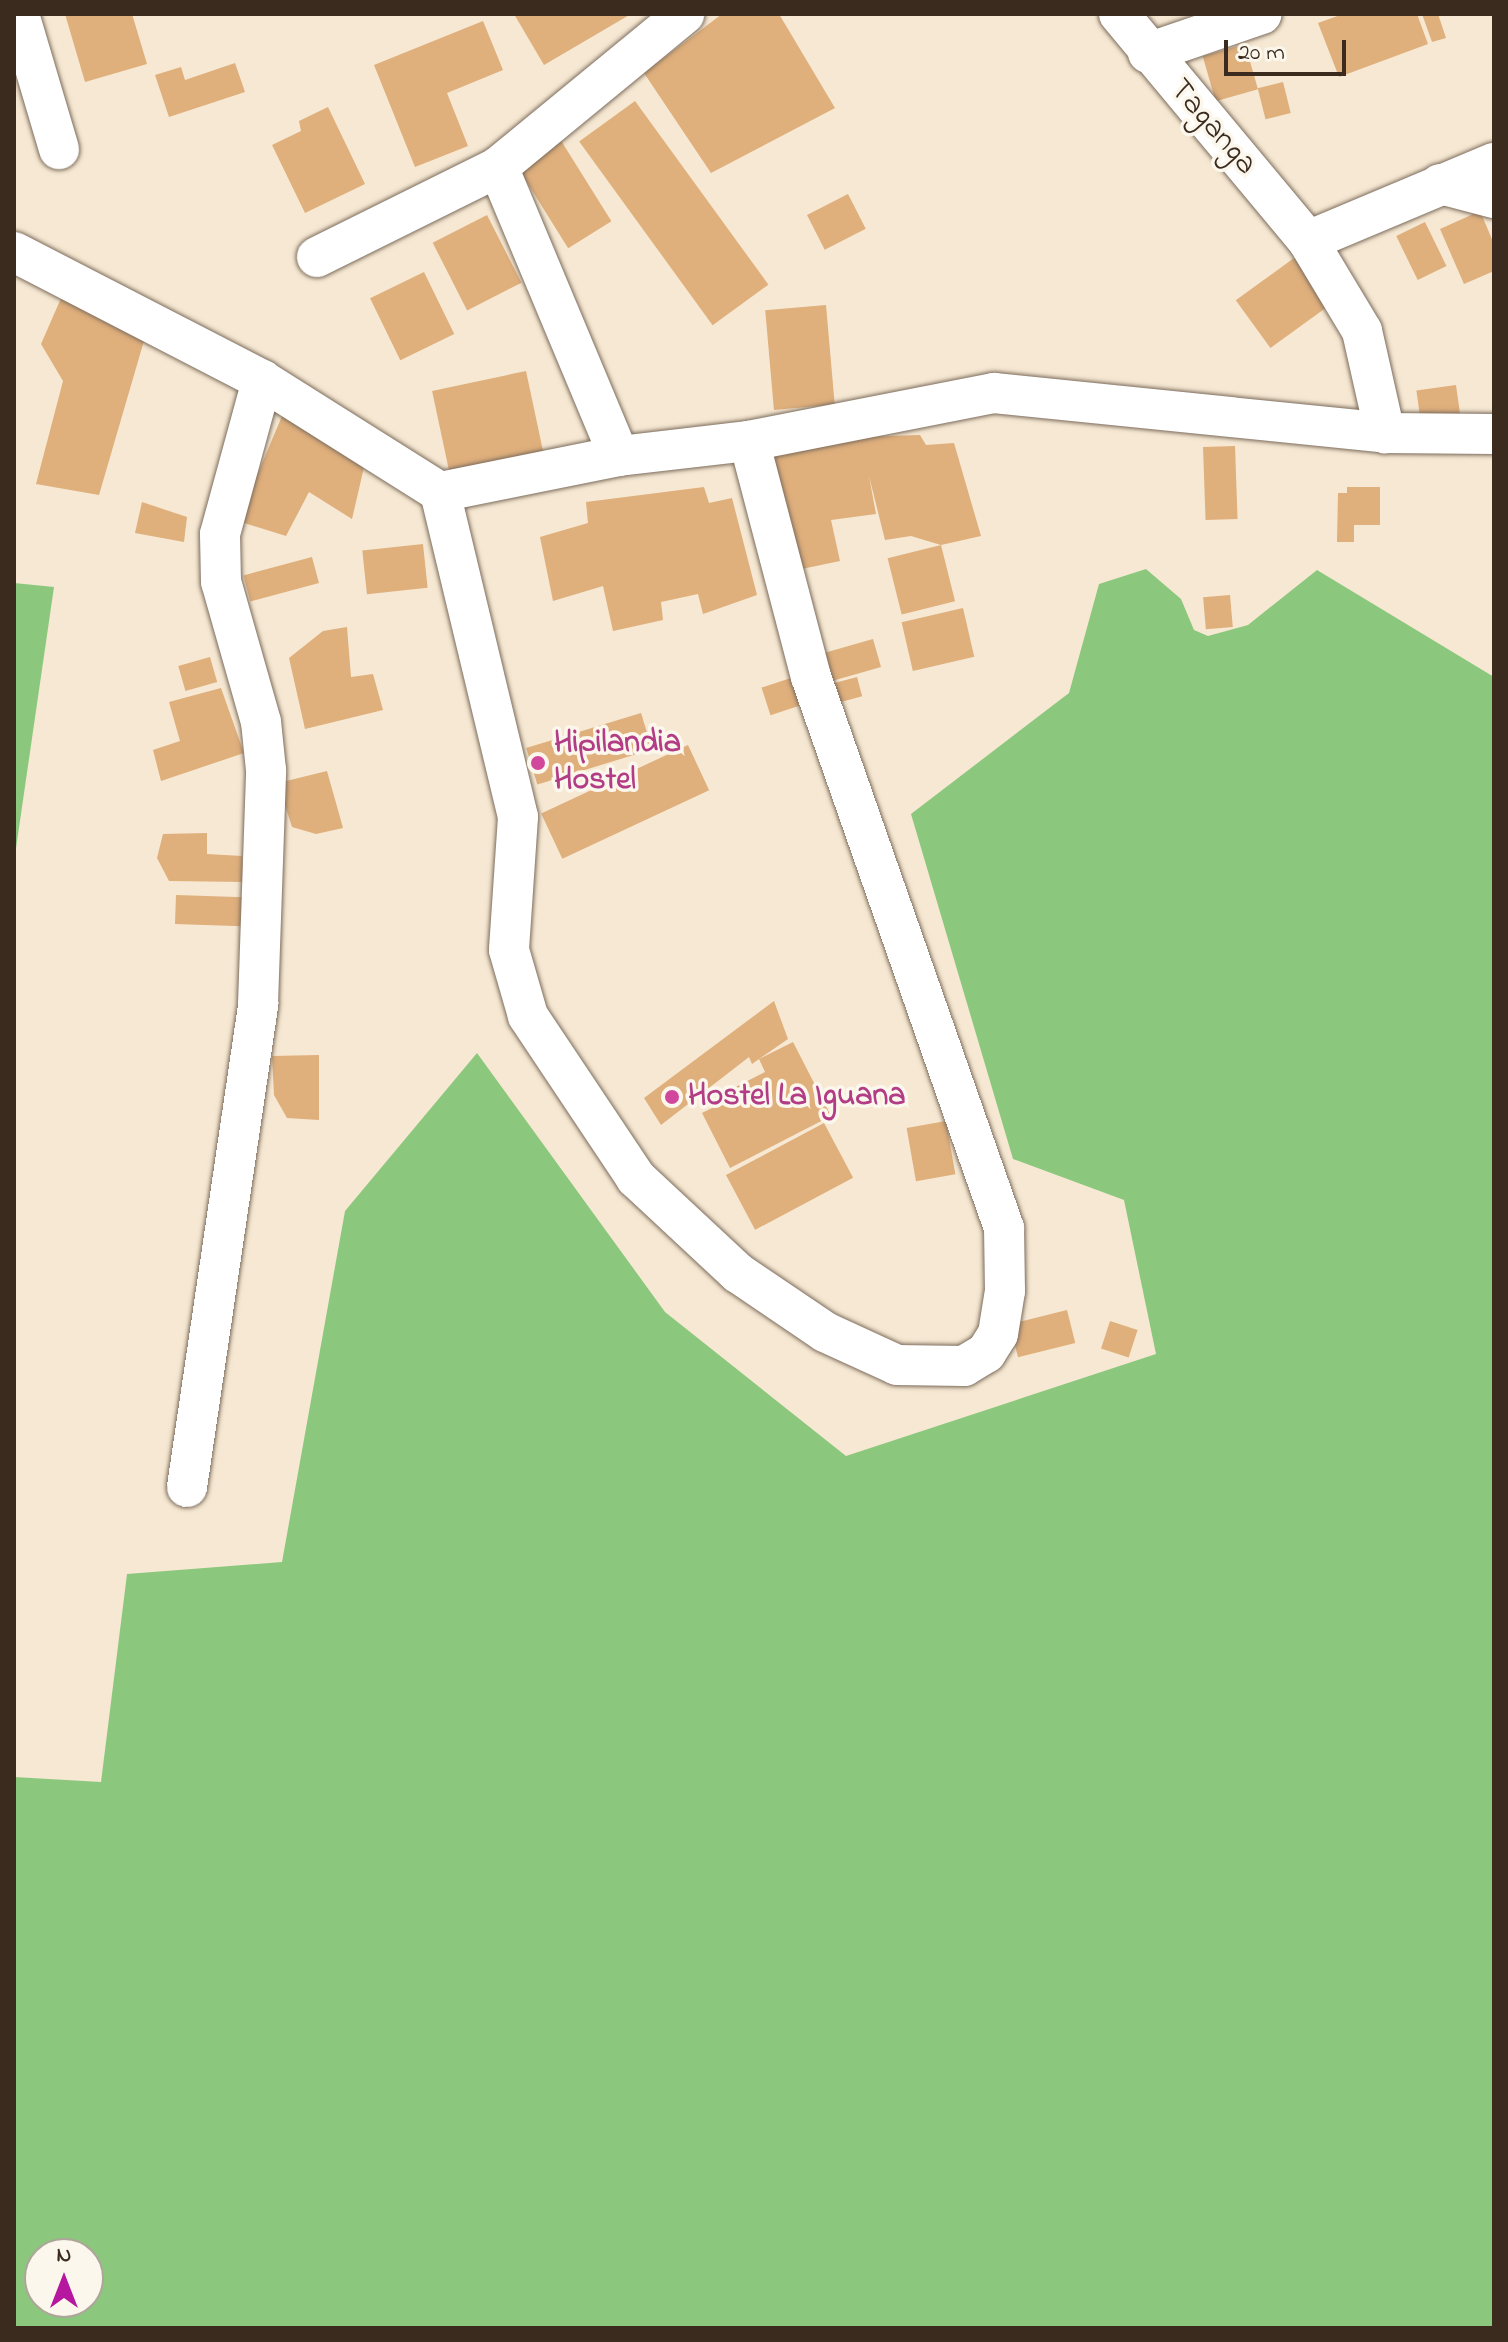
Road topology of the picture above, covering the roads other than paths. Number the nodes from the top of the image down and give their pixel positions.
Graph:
1 (19, 14) edge
2 (1119, 14) edge
3 (1262, 14) edge
4 (663, 22) edge
5 (1148, 53) junction
6 (59, 149) dead end
7 (1494, 163) edge
8 (498, 167) junction
9 (1440, 184) junction
10 (1494, 198) edge
11 (1308, 241) junction
12 (14, 252) edge
13 (317, 257) dead end
14 (262, 380) junction
15 (1385, 433) junction
16 (1494, 434) edge
17 (749, 441) junction
18 (619, 456) junction
19 (440, 492) junction
20 (187, 1487) dead end

1 - 6 street
2 - 5 street, Taganga
3 - 5 street
4 - 8 street
5 - 11 street, Taganga
7 - 9 street
8 - 13 street
8 - 18 street
9 - 10 street
9 - 11 street
11 - 15 street, Taganga
12 - 14 street
14 - 19 street
14 - 20 street
15 - 16 street
15 - 17 street
17 - 18 street
17 - 19 street
18 - 19 street

